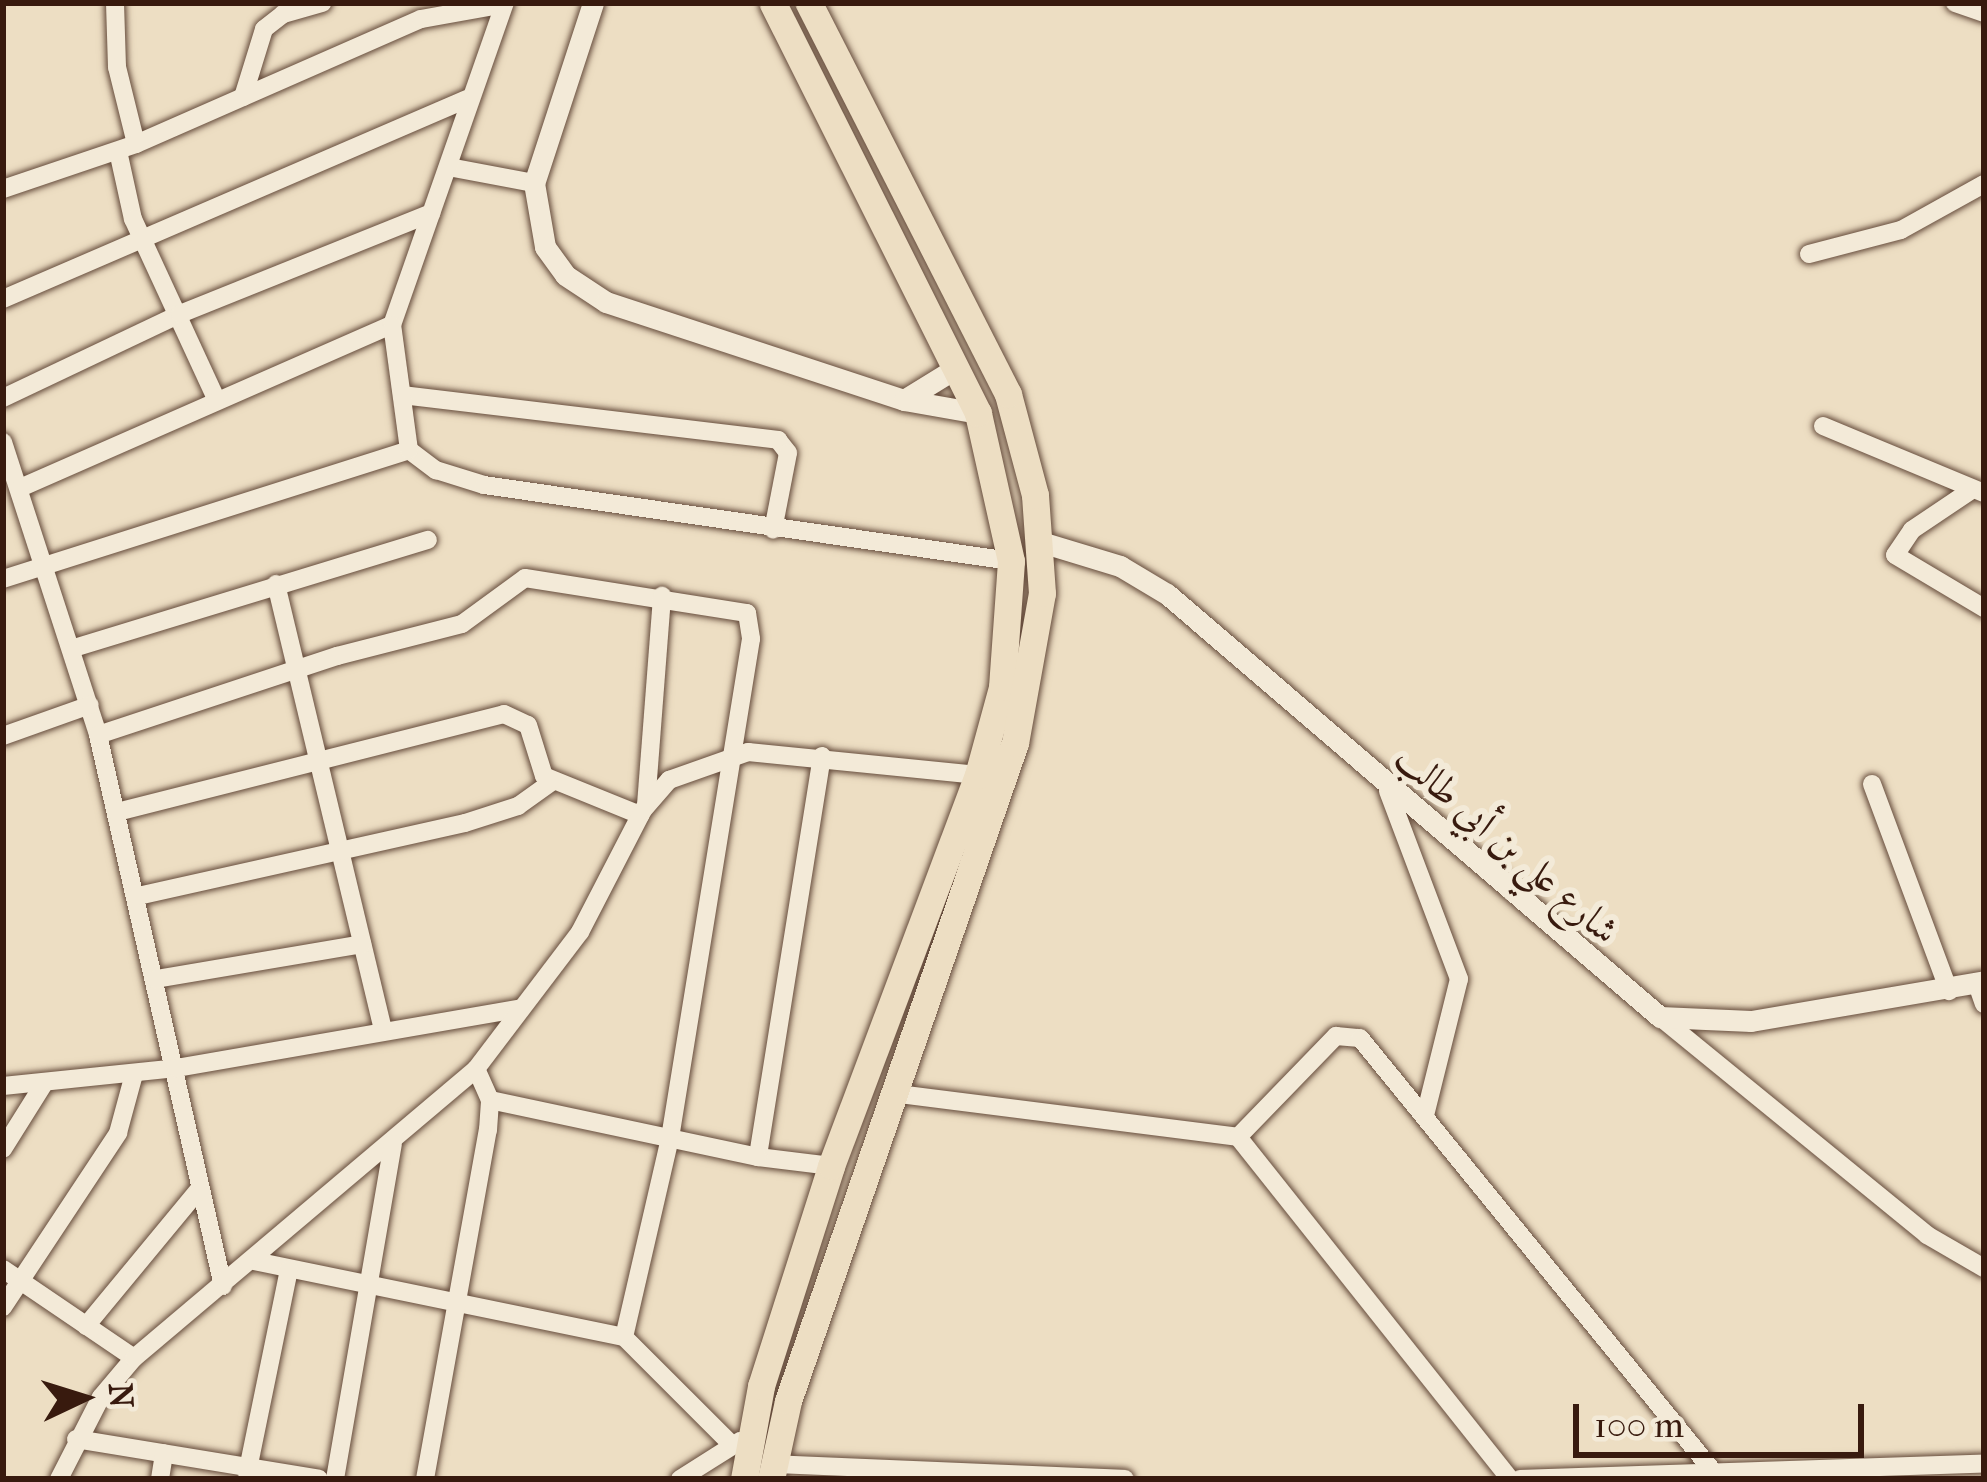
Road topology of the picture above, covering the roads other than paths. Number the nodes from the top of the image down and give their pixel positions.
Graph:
1 (115, 3) edge
2 (322, 3) edge
3 (593, 3) edge
4 (773, 3) edge
5 (808, 3) edge
6 (1955, 3) edge
7 (504, 4) edge
8 (1984, 13) edge
9 (853, 96) junction
10 (243, 97) junction
11 (467, 99) junction
12 (824, 113) junction
13 (127, 147) junction
14 (449, 167) junction
15 (534, 184) junction
16 (1984, 184) edge
17 (3, 189) edge
18 (431, 213) junction
19 (142, 238) junction
20 (1809, 254) dead end
21 (3, 299) edge
22 (180, 314) junction
23 (392, 325) junction
24 (956, 368) junction
25 (402, 394) junction
26 (3, 398) edge
27 (904, 400) junction
28 (218, 401) junction
29 (978, 413) junction
30 (1823, 426) dead end
31 (3, 442) edge
32 (409, 450) junction
33 (20, 488) junction
34 (1977, 492) edge
35 (773, 530) junction
36 (428, 540) dead end
37 (1041, 542) junction
38 (1011, 560) junction
39 (47, 564) junction
40 (3, 579) edge
41 (276, 584) junction
42 (662, 596) junction
43 (1984, 608) edge
44 (74, 648) junction
45 (300, 668) junction
46 (90, 705) junction
47 (98, 735) junction
48 (3, 736) edge
49 (731, 753) junction
50 (822, 756) junction
51 (320, 764) junction
52 (978, 775) junction
53 (553, 781) junction
54 (1872, 784) dead end
55 (1388, 791) junction
56 (643, 810) junction
57 (117, 812) junction
58 (340, 856) junction
59 (138, 896) junction
60 (362, 944) junction
61 (156, 979) junction
62 (1982, 990) edge
63 (1949, 992) junction
64 (519, 1009) junction
65 (1660, 1017) junction
66 (383, 1030) junction
67 (176, 1068) junction
68 (476, 1069) junction
69 (134, 1074) junction
70 (45, 1082) junction
71 (3, 1086) edge
72 (891, 1093) junction
73 (490, 1100) junction
74 (1425, 1115) junction
75 (1238, 1137) junction
76 (670, 1138) junction
77 (393, 1144) junction
78 (3, 1149) edge
79 (758, 1157) junction
80 (831, 1166) junction
81 (200, 1188) junction
82 (254, 1261) junction
83 (1984, 1268) edge
84 (289, 1269) junction
85 (12, 1275) edge
86 (223, 1286) junction
87 (371, 1286) junction
88 (455, 1302) junction
89 (3, 1307) edge
90 (86, 1326) junction
91 (624, 1337) junction
92 (134, 1358) junction
93 (76, 1439) junction
94 (741, 1440) junction
95 (164, 1454) junction
96 (1984, 1464) edge
97 (772, 1471) edge
98 (247, 1473) edge
99 (1716, 1475) junction
100 (1754, 1476) edge
101 (59, 1479) edge
102 (160, 1479) edge
103 (319, 1479) edge
104 (335, 1479) edge
105 (425, 1479) edge
106 (680, 1479) edge
107 (744, 1479) edge
108 (1126, 1479) edge
109 (1510, 1479) edge
110 (1520, 1479) edge

1 - 13 street
2 - 10 street
3 - 15 street
4 - 12 main road
5 - 9 main road
6 - 8 street
7 - 10 street
7 - 11 street
9 - 12 main road
9 - 37 main road
10 - 13 street
11 - 14 street
11 - 19 street
12 - 24 main road
13 - 17 street
13 - 19 street
14 - 15 street
14 - 18 street
15 - 27 street
16 - 20 street
18 - 22 street
18 - 23 street
19 - 21 street
19 - 22 street
22 - 26 street
22 - 28 street
23 - 25 street
23 - 28 street
24 - 27 street
24 - 29 main road
25 - 32 street
25 - 35 street
27 - 29 street
28 - 33 street
29 - 38 main road
30 - 34 street
31 - 33 street
32 - 35 street
32 - 39 street
33 - 39 street
34 - 43 street
35 - 38 street
36 - 41 street
37 - 55 street, شارع علي بن أبي طالب
37 - 72 main road
38 - 52 main road
39 - 40 street
39 - 44 street
41 - 44 street
41 - 45 street
42 - 45 street
42 - 49 street
42 - 56 street
44 - 46 street
45 - 47 street
45 - 51 street
46 - 47 street
46 - 48 street
47 - 57 street
49 - 50 street
49 - 56 street
49 - 76 street
50 - 52 street
50 - 79 street
51 - 53 street
51 - 57 street
51 - 58 street
52 - 80 main road
53 - 56 street
53 - 58 street
54 - 63 street
55 - 65 street, شارع علي بن أبي طالب
55 - 74 street
56 - 64 street
57 - 59 street
58 - 59 street
58 - 60 street
59 - 61 street
60 - 61 street
60 - 66 street
61 - 67 street
62 - 63 street
63 - 65 street
64 - 66 street
64 - 68 street
65 - 83 street
66 - 67 street
67 - 69 street
67 - 81 street
68 - 73 street
68 - 77 street
69 - 70 street
69 - 85 street
70 - 71 street
70 - 78 street
72 - 75 street
72 - 97 main road
73 - 76 street
73 - 88 street
74 - 75 street
74 - 99 street
75 - 109 street
76 - 79 street
76 - 91 street
77 - 82 street
77 - 87 street
79 - 80 street
80 - 94 main road
81 - 86 street
81 - 90 street
82 - 84 street
82 - 86 street
84 - 87 street
84 - 98 street
85 - 89 street
85 - 90 street
86 - 92 street
87 - 88 street
87 - 104 street
88 - 91 street
88 - 105 street
90 - 92 street
91 - 94 street
92 - 93 street
93 - 95 street
93 - 101 street
94 - 106 street
94 - 107 main road
95 - 98 street
95 - 102 street
96 - 100 street
97 - 108 street
98 - 103 street
99 - 100 street
99 - 110 street

